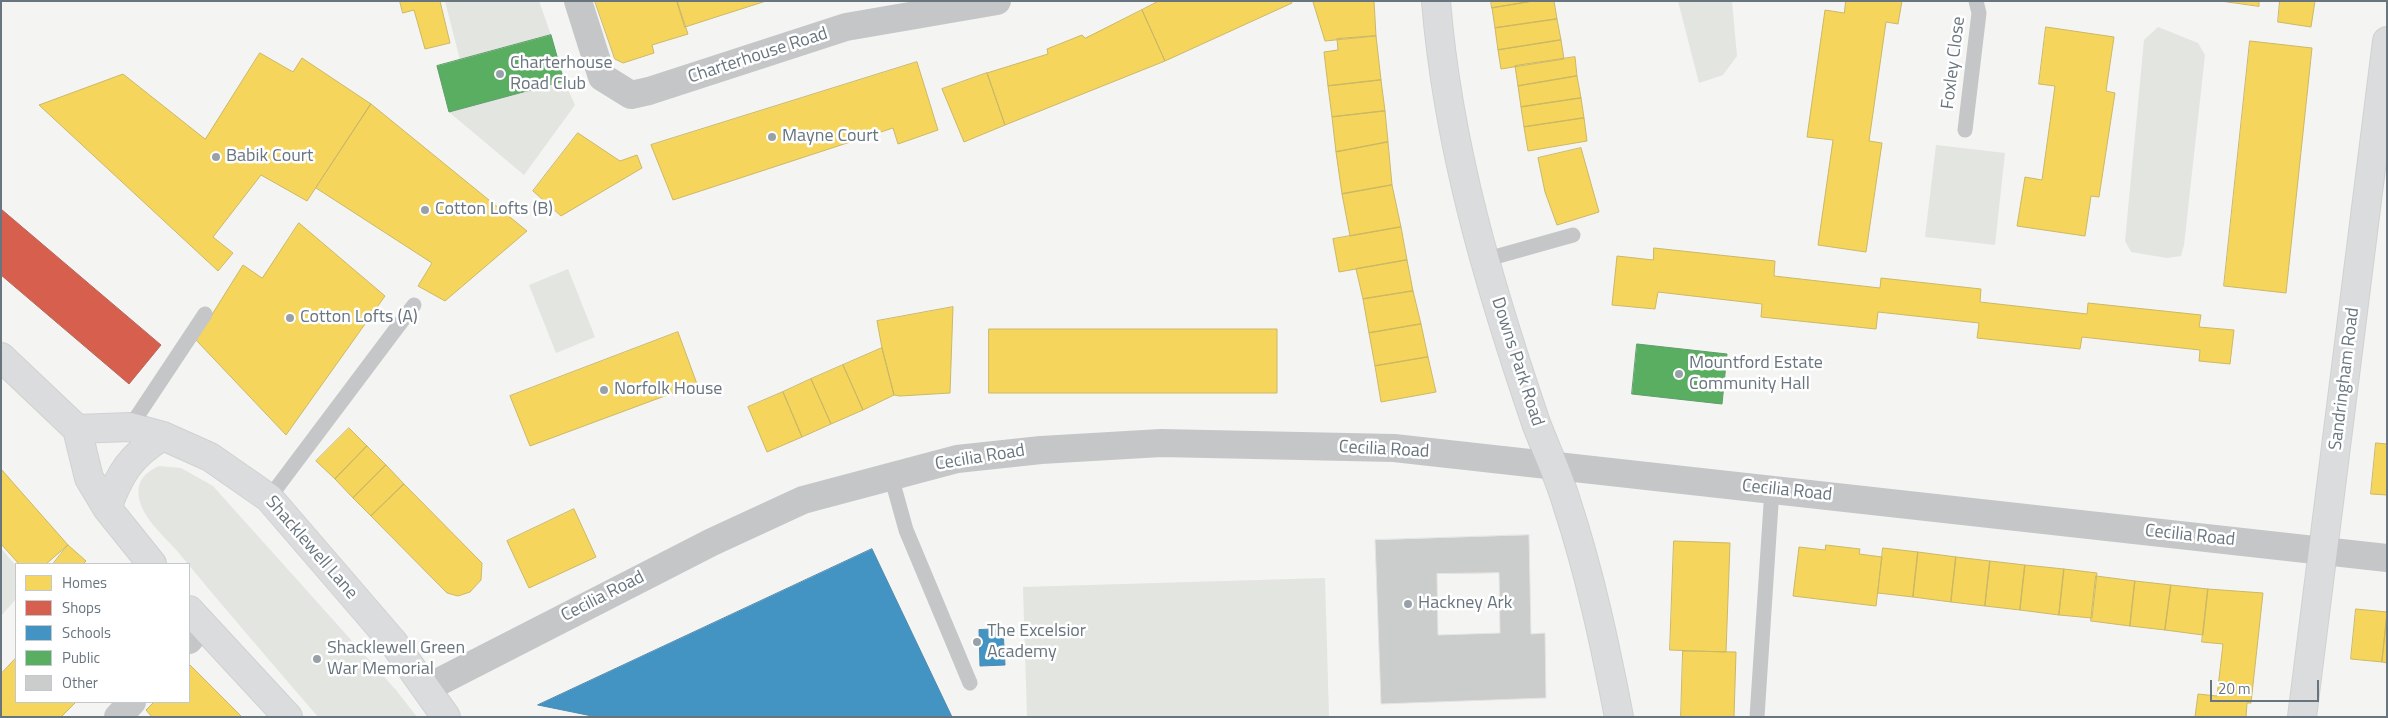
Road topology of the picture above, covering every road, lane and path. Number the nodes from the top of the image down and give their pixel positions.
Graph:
1 (578, 1) edge
2 (997, 1) edge
3 (1436, 1) edge
4 (1976, 1) edge
5 (2387, 41) edge
6 (1965, 130) dead end
7 (1573, 235) dead end
8 (1484, 260) junction
9 (414, 305) dead end
10 (205, 314) dead end
11 (3, 361) edge
12 (130, 427) junction
13 (78, 429) junction
14 (163, 436) junction
15 (1552, 465) junction
16 (891, 476) junction
17 (1772, 489) junction
18 (269, 498) junction
19 (107, 508) junction
20 (2322, 552) junction
21 (2387, 558) edge
22 (151, 563) edge
23 (193, 625) edge
24 (970, 683) dead end
25 (427, 688) junction
26 (131, 703) edge
27 (118, 717) edge
28 (288, 717) edge
29 (446, 717) edge
30 (1619, 717) edge
31 (1757, 717) edge
32 (2302, 717) edge

1 - 2 street, Charterhouse Road
3 - 8 street, Downs Park Road
4 - 6 lane, Foxley Close
5 - 20 street, Sandringham Road
7 - 8 lane
8 - 15 street, Downs Park Road
9 - 18 lane
10 - 12 lane
11 - 13 street
12 - 13 street, Shacklewell Lane
12 - 14 street, Shacklewell Lane
13 - 19 street
14 - 18 street, Shacklewell Lane
14 - 19 street
15 - 16 street, Cecilia Road
15 - 17 street, Cecilia Road
15 - 30 street, Downs Park Road
16 - 24 lane
16 - 25 street, Cecilia Road
17 - 20 street, Cecilia Road
17 - 31 lane
18 - 25 street, Shacklewell Lane
19 - 22 street
20 - 21 street, Cecilia Road
20 - 32 street, Sandringham Road
23 - 28 street
25 - 29 street, Shacklewell Lane
26 - 27 street

